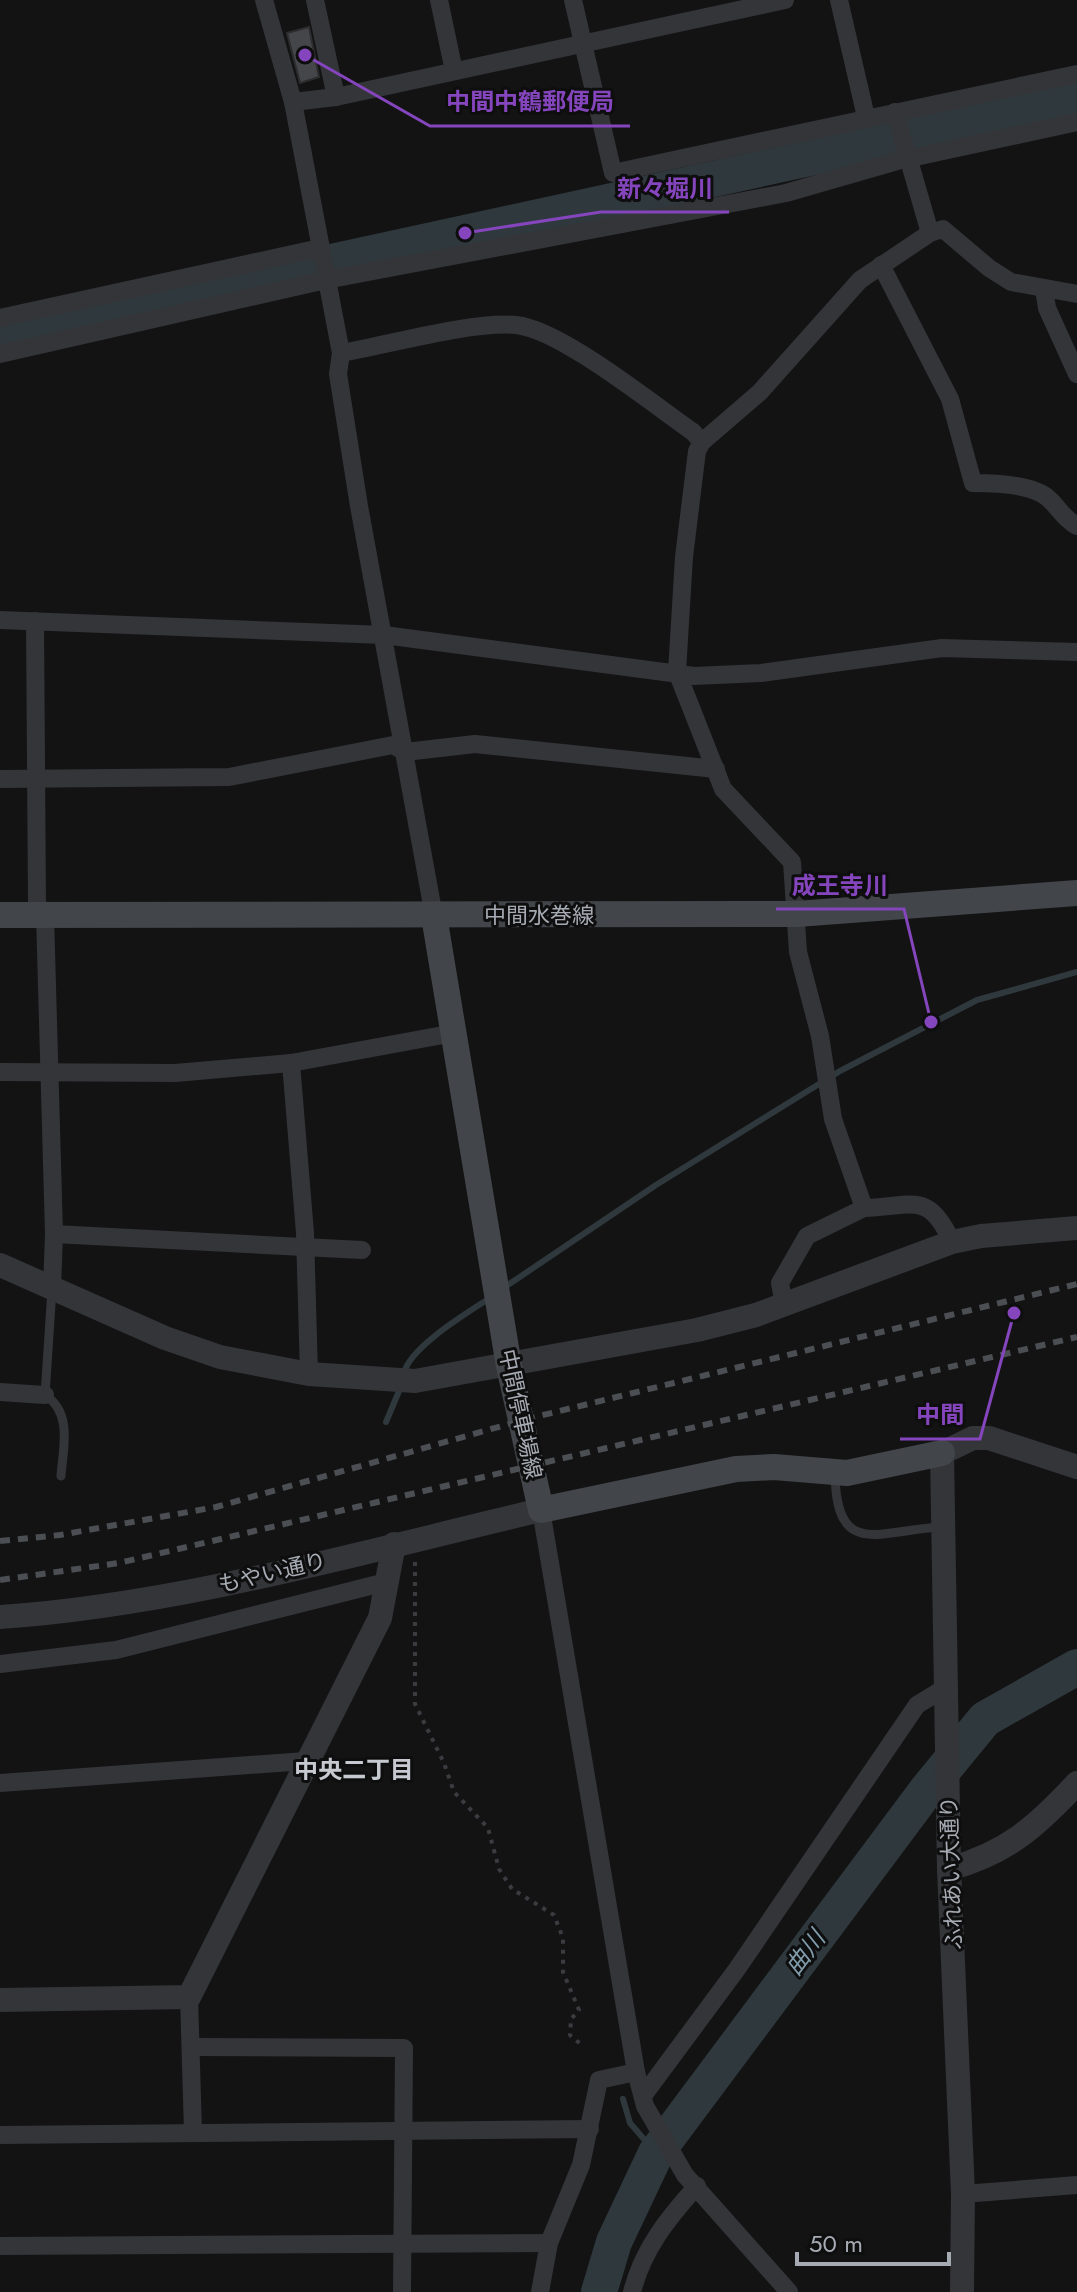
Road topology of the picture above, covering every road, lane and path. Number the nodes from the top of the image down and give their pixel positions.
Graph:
1 (264, 0) edge
2 (315, 0) edge
3 (439, 0) edge
4 (573, 0) edge
5 (785, 0) edge
6 (839, 0) edge
7 (708, 8) edge
8 (583, 45) junction
9 (454, 71) junction
10 (1077, 74) edge
11 (336, 97) junction
12 (293, 102) junction
13 (866, 117) junction
14 (897, 118) junction
15 (1077, 122) edge
16 (906, 156) junction
17 (930, 233) junction
18 (320, 251) junction
19 (881, 265) junction
20 (326, 278) junction
21 (1044, 289) junction
22 (1077, 294) edge
23 (0, 318) edge
24 (341, 353) junction
25 (0, 354) edge
26 (1077, 374) edge
27 (702, 442) junction
28 (1077, 526) edge
29 (0, 620) edge
30 (35, 621) junction
31 (384, 635) junction
32 (1077, 652) edge
33 (677, 672) junction
34 (405, 752) junction
35 (716, 769) junction
36 (0, 779) edge
37 (35, 779) junction
38 (1077, 893) edge
39 (797, 914) junction
40 (0, 915) edge
41 (45, 915) junction
42 (434, 916) junction
43 (454, 1033) junction
44 (291, 1063) junction
45 (0, 1072) edge
46 (48, 1073) junction
47 (864, 1208) junction
48 (1077, 1228) edge
49 (54, 1234) junction
50 (952, 1242) junction
51 (304, 1249) junction
52 (362, 1250) dead end
53 (0, 1265) edge
54 (52, 1289) junction
55 (784, 1305) junction
56 (509, 1366) junction
57 (309, 1374) junction
58 (0, 1392) edge
59 (45, 1395) junction
60 (942, 1453) junction
61 (1077, 1467) edge
62 (835, 1472) junction
63 (61, 1476) dead end
64 (541, 1510) junction
65 (944, 1527) junction
66 (404, 1541) junction
67 (390, 1581) junction
68 (0, 1617) edge
69 (0, 1664) edge
70 (945, 1688) junction
71 (306, 1761) junction
72 (0, 1783) edge
73 (1077, 1783) edge
74 (949, 1869) junction
75 (189, 1997) junction
76 (0, 2000) edge
77 (192, 2047) junction
78 (584, 2047) dead end
79 (636, 2072) junction
80 (644, 2101) junction
81 (403, 2129) junction
82 (590, 2129) junction
83 (193, 2132) junction
84 (0, 2135) edge
85 (691, 2180) junction
86 (1077, 2185) edge
87 (963, 2194) junction
88 (401, 2243) junction
89 (549, 2243) junction
90 (0, 2246) edge
91 (402, 2292) edge
92 (540, 2292) edge
93 (632, 2292) edge
94 (789, 2292) edge
95 (962, 2292) edge

1 - 12 street
2 - 11 street
3 - 9 street
4 - 8 street
5 - 7 street
6 - 13 street
7 - 8 street
8 - 9 street
8 - 13 street
9 - 11 street
10 - 14 street
11 - 12 street
12 - 18 street
13 - 14 street
14 - 16 street
15 - 16 street
16 - 17 street
16 - 20 street
17 - 19 street
17 - 21 street
18 - 20 street
18 - 23 street
19 - 27 street
19 - 28 street
20 - 24 street
20 - 25 street
21 - 22 street
21 - 26 street
24 - 27 street
24 - 31 street
27 - 33 street
29 - 30 street
30 - 31 street
30 - 37 street
31 - 33 street
31 - 34 street
32 - 33 street
33 - 35 street
34 - 35 street
34 - 37 street
34 - 42 street
35 - 39 street
36 - 37 street
37 - 41 street
38 - 39 main road, 中間水巻線
39 - 42 main road, 中間水巻線
39 - 47 street
40 - 41 main road, 中間水巻線
41 - 42 main road, 中間水巻線
41 - 46 street
42 - 43 main road, 中間停車場線
43 - 44 street
43 - 56 main road, 中間停車場線
44 - 46 street
44 - 51 street
45 - 46 street
46 - 49 street
47 - 50 street
47 - 55 street
48 - 50 street
49 - 51 street
49 - 54 street
50 - 55 street
51 - 52 street
51 - 57 street
53 - 54 street
54 - 57 street
54 - 59 lane
55 - 56 street
56 - 57 street
56 - 64 main road, 中間停車場線
58 - 59 street
59 - 63 lane
60 - 61 street
60 - 62 main road, 中間停車場線
60 - 65 street, ふれあい大通り
62 - 64 main road, 中間停車場線
62 - 65 lane
64 - 66 street, もやい通り
64 - 79 street
65 - 70 street, ふれあい大通り
66 - 67 street
66 - 68 street, もやい通り
66 - 78 path
67 - 69 street
67 - 71 street
70 - 74 street, ふれあい大通り
70 - 80 street
71 - 72 street
71 - 75 street
73 - 74 street
74 - 87 street, ふれあい大通り
75 - 76 street
75 - 77 street
77 - 81 street
77 - 83 street
79 - 80 street
79 - 82 street
80 - 85 street
81 - 82 street
81 - 83 street
81 - 88 street
82 - 89 street
83 - 84 street
85 - 93 street
85 - 94 street
86 - 87 street
87 - 95 street, ふれあい大通り
88 - 89 street
88 - 90 street
88 - 91 street
89 - 92 street

